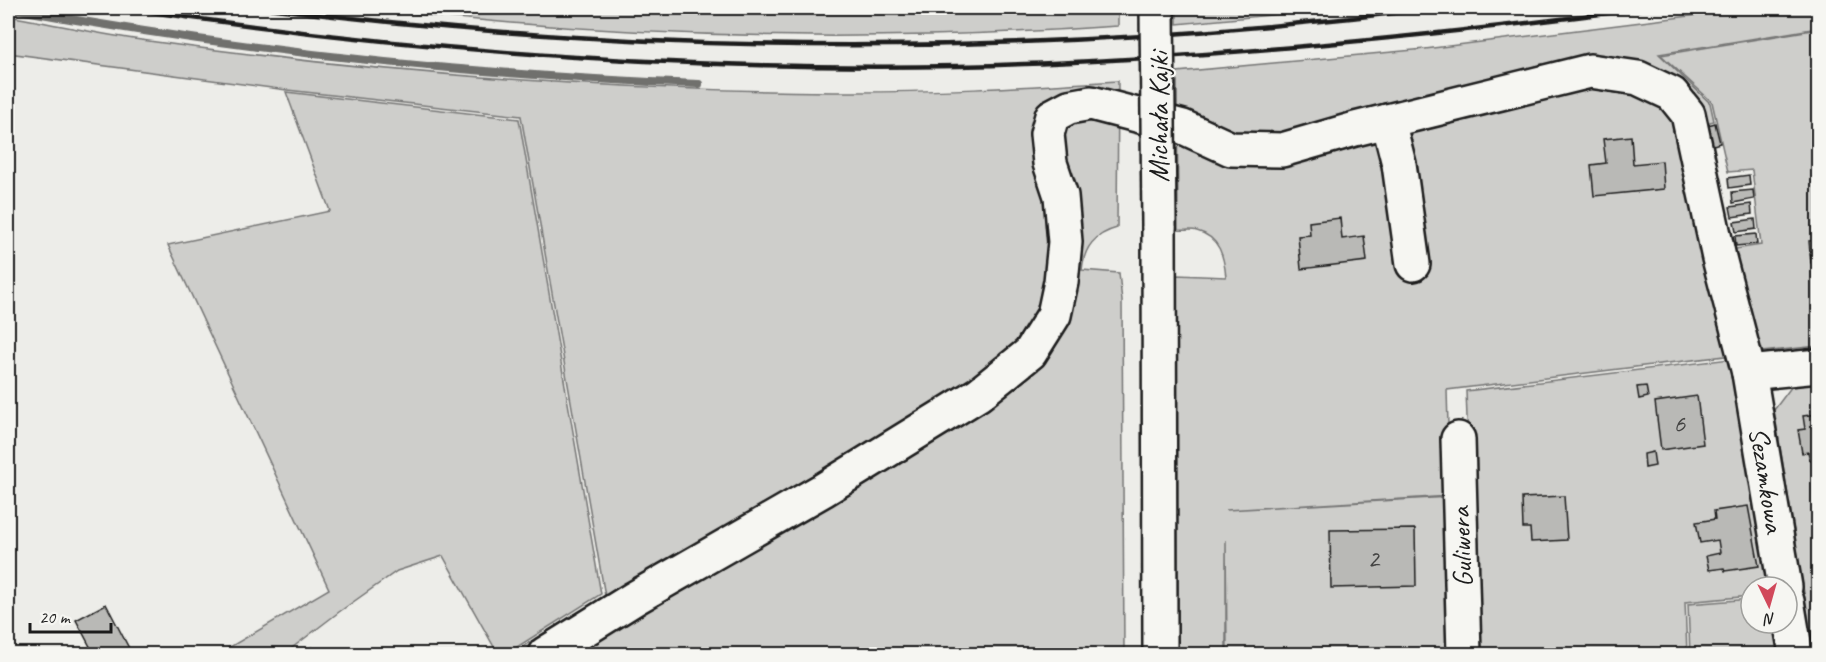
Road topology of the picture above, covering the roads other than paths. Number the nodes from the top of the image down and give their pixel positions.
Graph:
1 (1157, 8) edge
2 (1388, 121) junction
3 (1413, 264) dead end
4 (1818, 366) edge
5 (1749, 373) junction
6 (1458, 439) dead end
7 (1783, 575) edge
8 (1793, 635) edge
9 (545, 654) edge
10 (1160, 654) edge
11 (1464, 654) edge
12 (1796, 654) edge

1 - 10 street, Michała Kajki, bridge
2 - 3 street
2 - 5 street, Sezamkowa
2 - 9 street, Sezamkowa
4 - 5 street
5 - 7 street, Sezamkowa
6 - 11 street, Guliwera
8 - 12 street

